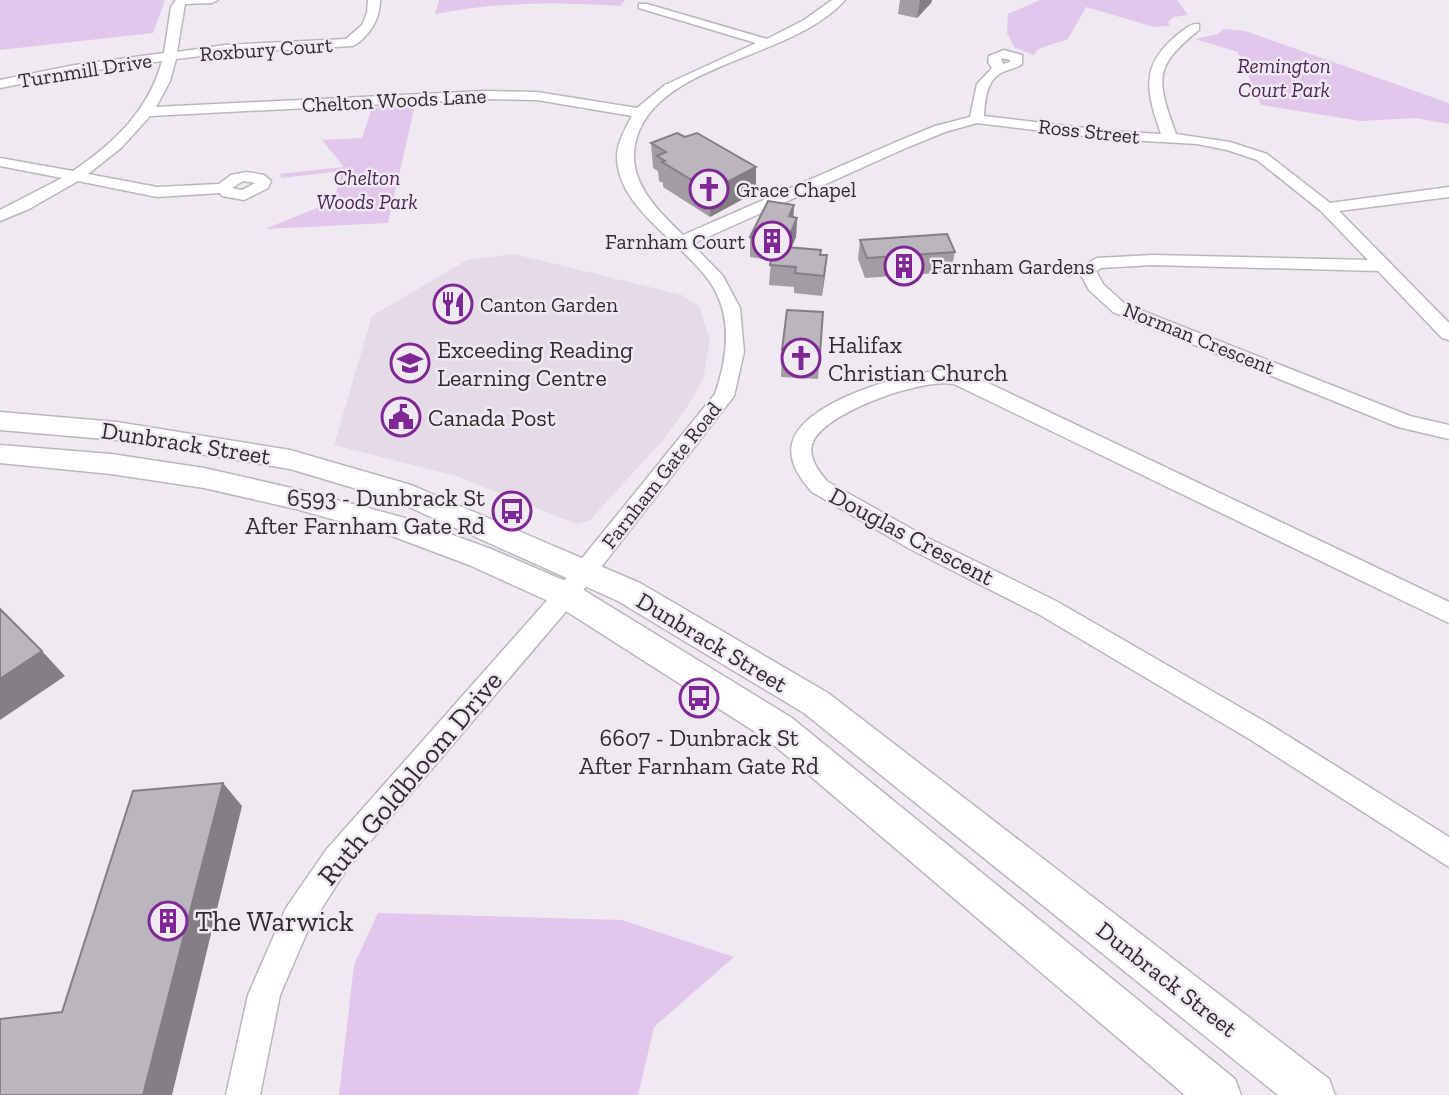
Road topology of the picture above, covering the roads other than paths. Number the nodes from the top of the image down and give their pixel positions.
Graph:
1 (212, 0) edge
2 (374, 0) edge
3 (839, 0) edge
4 (182, 1) edge
5 (643, 6) dead end
6 (1195, 27) dead end
7 (765, 42) junction
8 (171, 57) junction
9 (1000, 68) dead end
10 (0, 84) edge
11 (145, 112) junction
12 (642, 113) junction
13 (977, 119) junction
14 (1170, 139) junction
15 (0, 162) edge
16 (79, 177) junction
17 (224, 188) dead end
18 (1449, 192) edge
19 (1327, 208) junction
20 (0, 216) edge
21 (682, 242) junction
22 (1384, 266) junction
23 (1449, 334) edge
24 (0, 421) edge
25 (1449, 432) edge
26 (0, 454) edge
27 (576, 583) junction
28 (1449, 613) edge
29 (1449, 853) edge
30 (243, 1095) edge
31 (1219, 1095) edge
32 (1313, 1095) edge

1 - 4 street
2 - 8 street, Roxbury Court
3 - 7 street, Farnham Gate Road
4 - 8 street
5 - 7 street
6 - 14 street
7 - 12 street, Farnham Gate Road
8 - 10 street, Turnmill Drive
8 - 11 street
9 - 13 street
11 - 12 street, Chelton Woods Lane
11 - 16 street
12 - 21 street, Farnham Gate Road
13 - 14 street, Ross Street
13 - 21 street, Ross Street
14 - 19 street, Ross Street
15 - 16 street
16 - 17 street
16 - 20 street
18 - 19 street
19 - 22 street, Ross Street
21 - 27 street, Farnham Gate Road
22 - 23 street, Ross Street
22 - 25 street, Norman Crescent
24 - 27 main road, Dunbrack Street
26 - 27 main road, Dunbrack Street
27 - 30 street, Ruth Goldbloom Drive
27 - 31 main road, Dunbrack Street
27 - 32 main road, Dunbrack Street
28 - 29 street, Douglas Crescent

